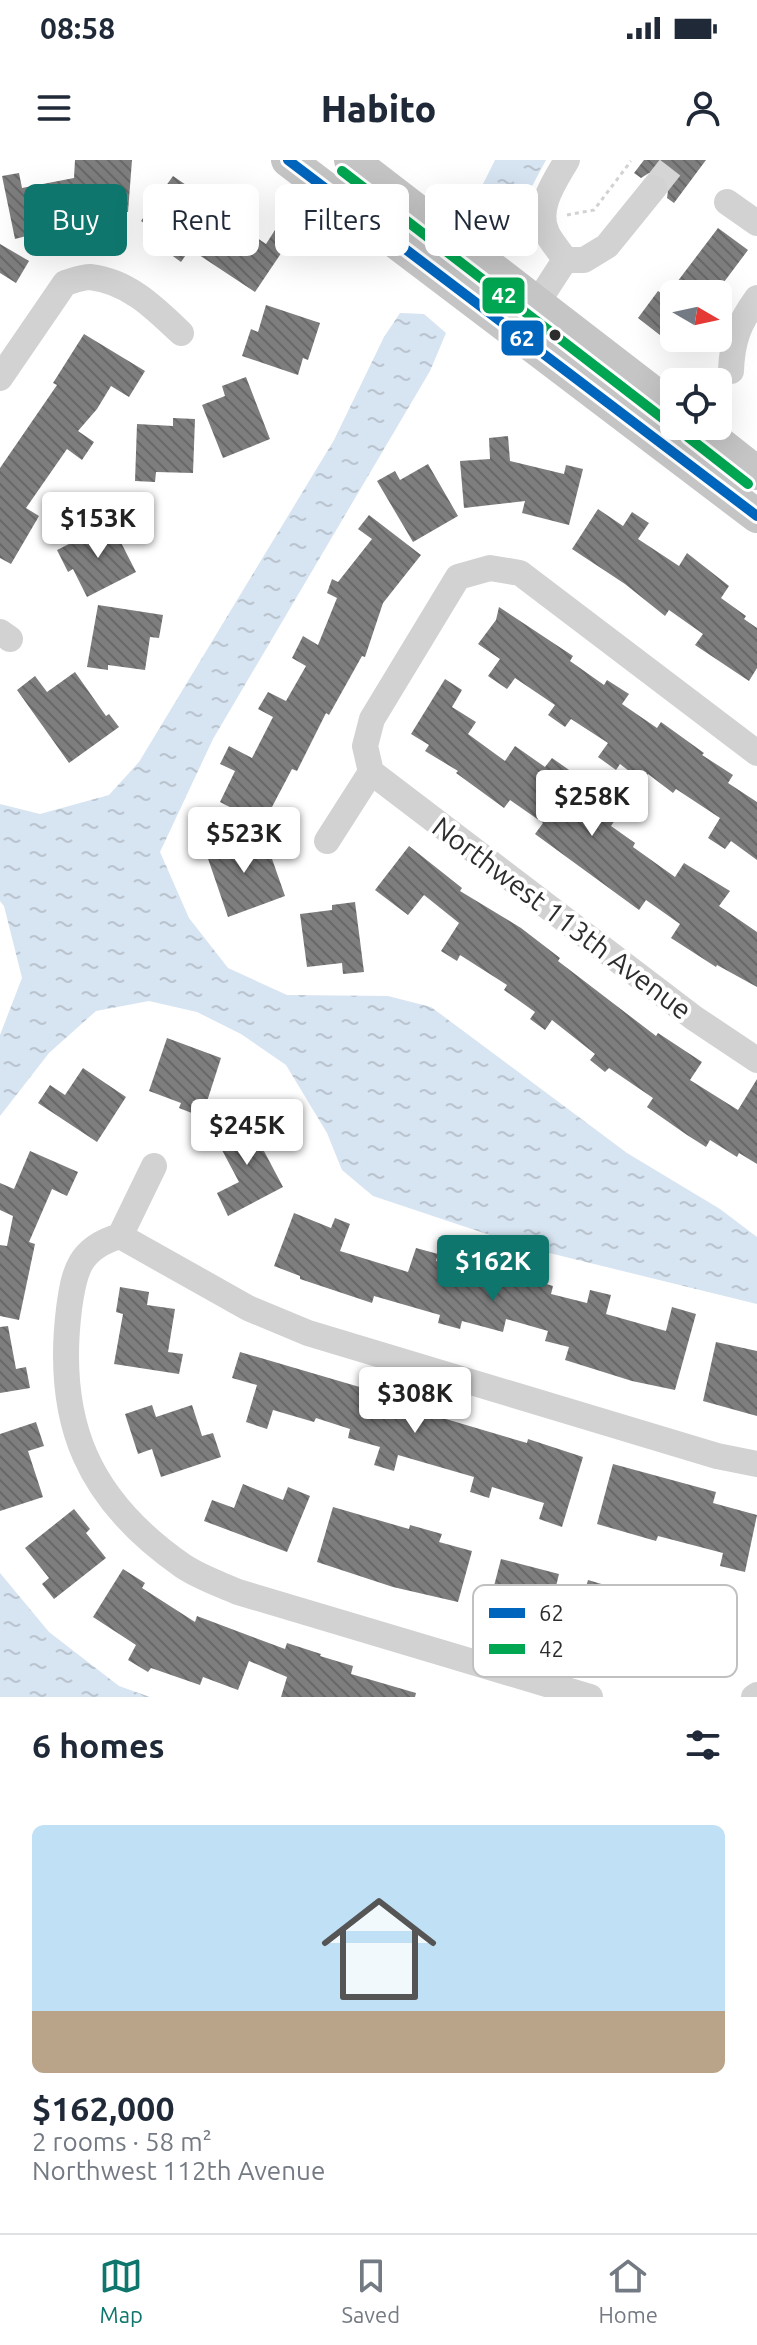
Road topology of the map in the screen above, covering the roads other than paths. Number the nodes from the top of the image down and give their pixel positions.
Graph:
1 (288, 160) edge
2 (351, 160) edge
3 (567, 160) edge
4 (654, 188) tunnel mouth
5 (727, 202) dead end
6 (757, 223) edge
7 (565, 260) junction
8 (757, 298) edge
9 (537, 303) junction
10 (181, 333) dead end
11 (518, 333) junction
12 (731, 368) edge
13 (0, 378) edge
14 (660, 398) edge
15 (715, 440) edge
16 (757, 473) edge
17 (757, 516) edge
18 (757, 753) edge
19 (371, 772) junction
20 (327, 841) dead end
21 (757, 1060) edge
22 (154, 1166) dead end
23 (120, 1236) junction
24 (757, 1464) edge
25 (473, 1662) edge
26 (523, 1677) edge
27 (590, 1697) edge

1 - 11 main road
2 - 9 main road
3 - 7 street
4 - 7 street
5 - 6 street
7 - 9 street
8 - 12 street
9 - 11 street
9 - 14 main road
10 - 13 street
11 - 17 main road
15 - 16 main road
18 - 19 street
19 - 20 street
19 - 21 street, Northwest 113th Avenue
22 - 23 street
23 - 24 street
23 - 25 street
26 - 27 street

